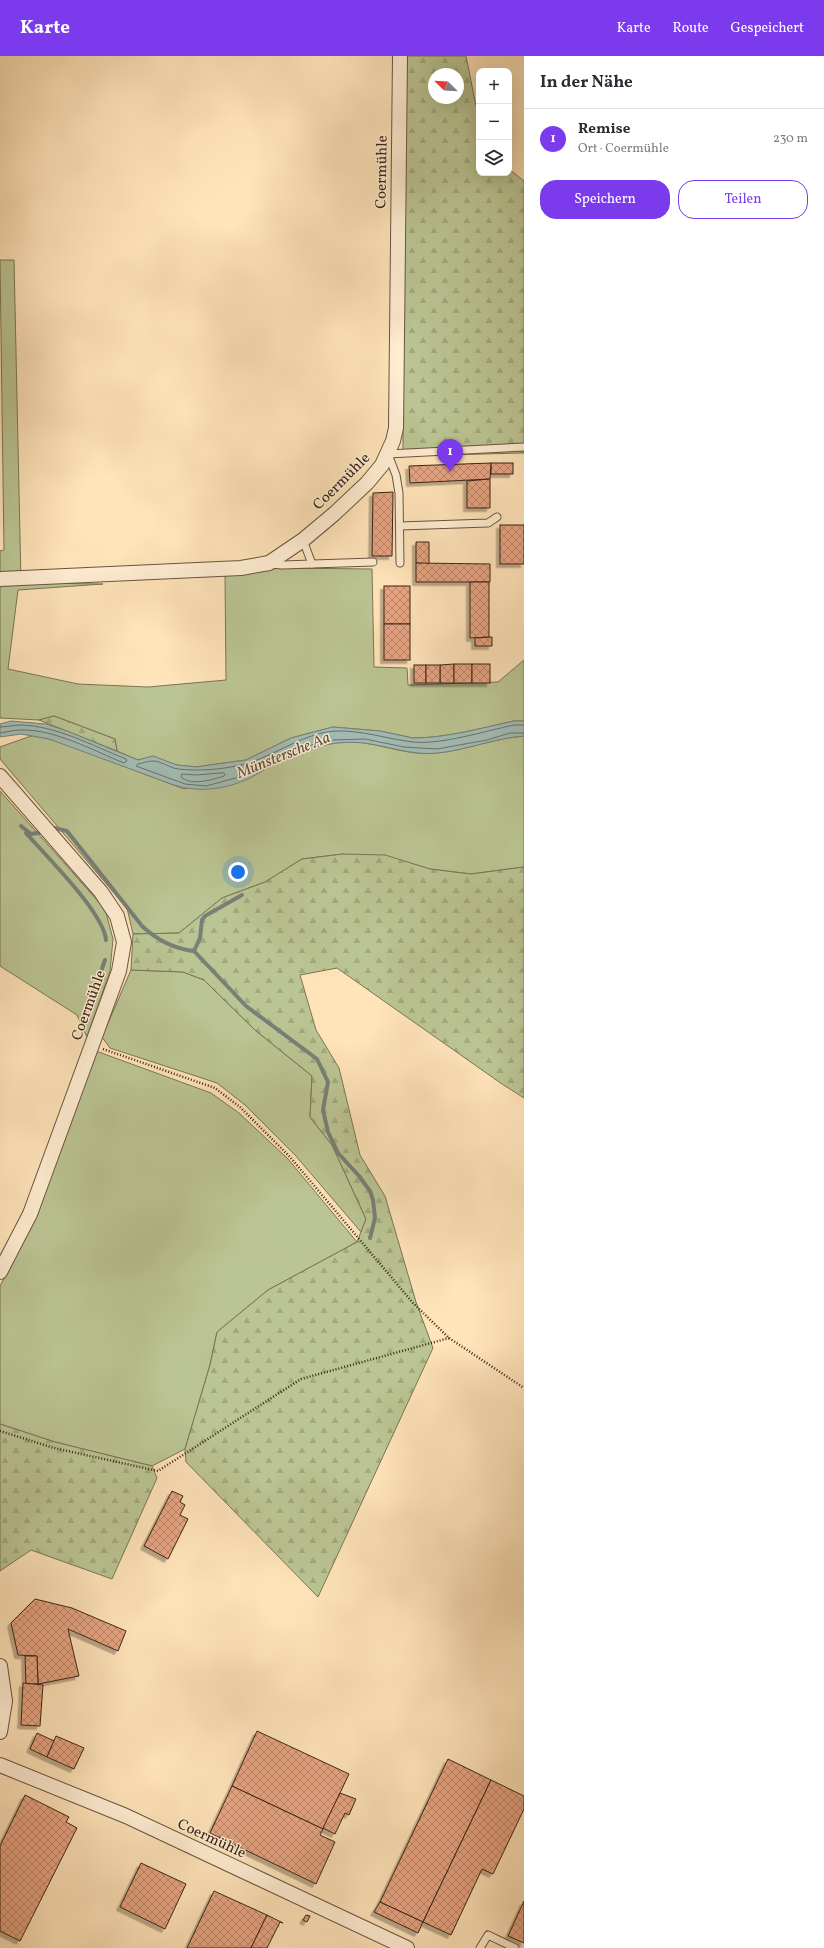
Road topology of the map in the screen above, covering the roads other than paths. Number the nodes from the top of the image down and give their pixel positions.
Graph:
1 (400, 56) edge
2 (524, 447) edge
3 (388, 454) junction
4 (496, 517) dead end
5 (400, 526) junction
6 (303, 540) junction
7 (373, 562) dead end
8 (400, 563) dead end
9 (268, 564) junction
10 (312, 564) junction
11 (0, 579) edge
12 (0, 776) edge
13 (0, 1272) edge
14 (0, 1666) edge
15 (0, 1732) edge
16 (0, 1765) edge
17 (407, 1948) edge
18 (480, 1948) edge
19 (515, 1948) edge

1 - 3 street, Coermühle
2 - 3 lane
3 - 5 lane
3 - 6 street, Coermühle
4 - 5 lane
5 - 8 lane
6 - 9 street, Coermühle
6 - 10 lane
7 - 10 lane
9 - 10 lane
9 - 11 street, Coermühle
12 - 13 street, Coermühle
14 - 15 street
16 - 17 street, Coermühle
18 - 19 lane

